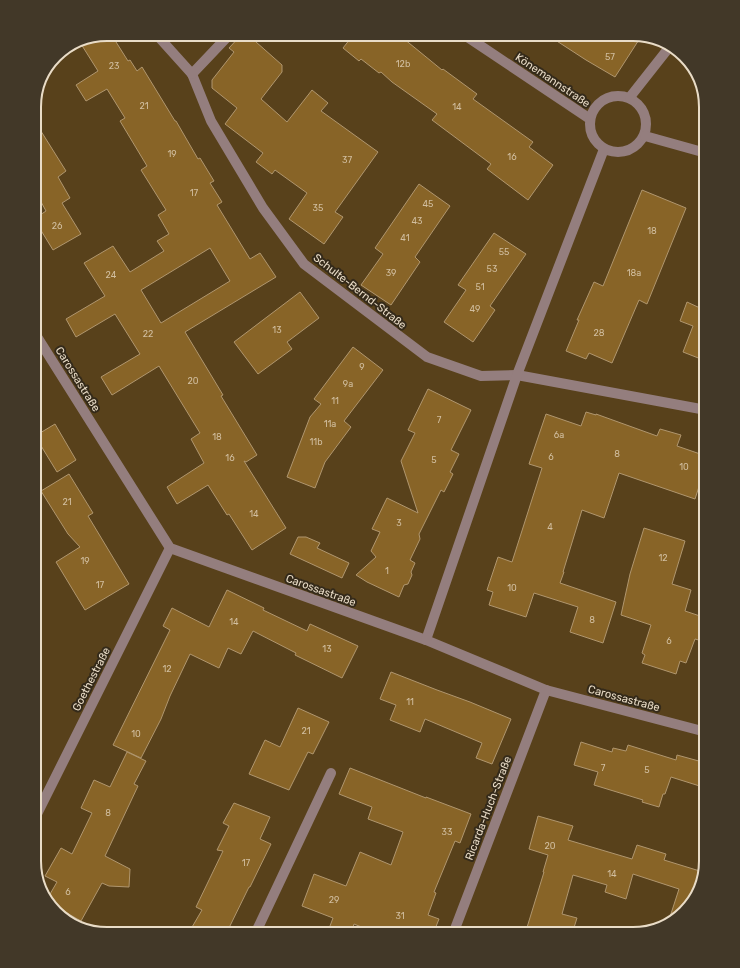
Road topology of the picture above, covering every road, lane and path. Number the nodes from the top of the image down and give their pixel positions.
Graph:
1 (162, 41) edge
2 (223, 41) edge
3 (473, 41) edge
4 (667, 50) edge
5 (192, 74) junction
6 (630, 97) junction
7 (590, 119) junction
8 (645, 136) junction
9 (604, 149) junction
10 (699, 152) edge
11 (41, 343) edge
12 (517, 375) junction
13 (699, 409) edge
14 (170, 548) junction
15 (426, 640) junction
16 (546, 690) junction
17 (699, 730) edge
18 (331, 774) dead end
19 (41, 806) edge
20 (259, 927) edge
21 (456, 927) edge

1 - 5 street, Schulte-Bernd-Straße
2 - 5 street
3 - 7 street, Könemannstraße
4 - 6 street
5 - 12 street, Schulte-Bernd-Straße
6 - 7 street
6 - 8 street
7 - 9 street
8 - 9 street
8 - 10 street
9 - 12 street
11 - 14 street, Carossastraße
12 - 13 street, Schulte-Bernd-Straße
12 - 15 street
14 - 15 street, Carossastraße
14 - 19 street, Goethestraße
15 - 16 street, Carossastraße
16 - 17 street, Carossastraße
16 - 21 street, Ricarda-Huch-Straße
18 - 20 street

